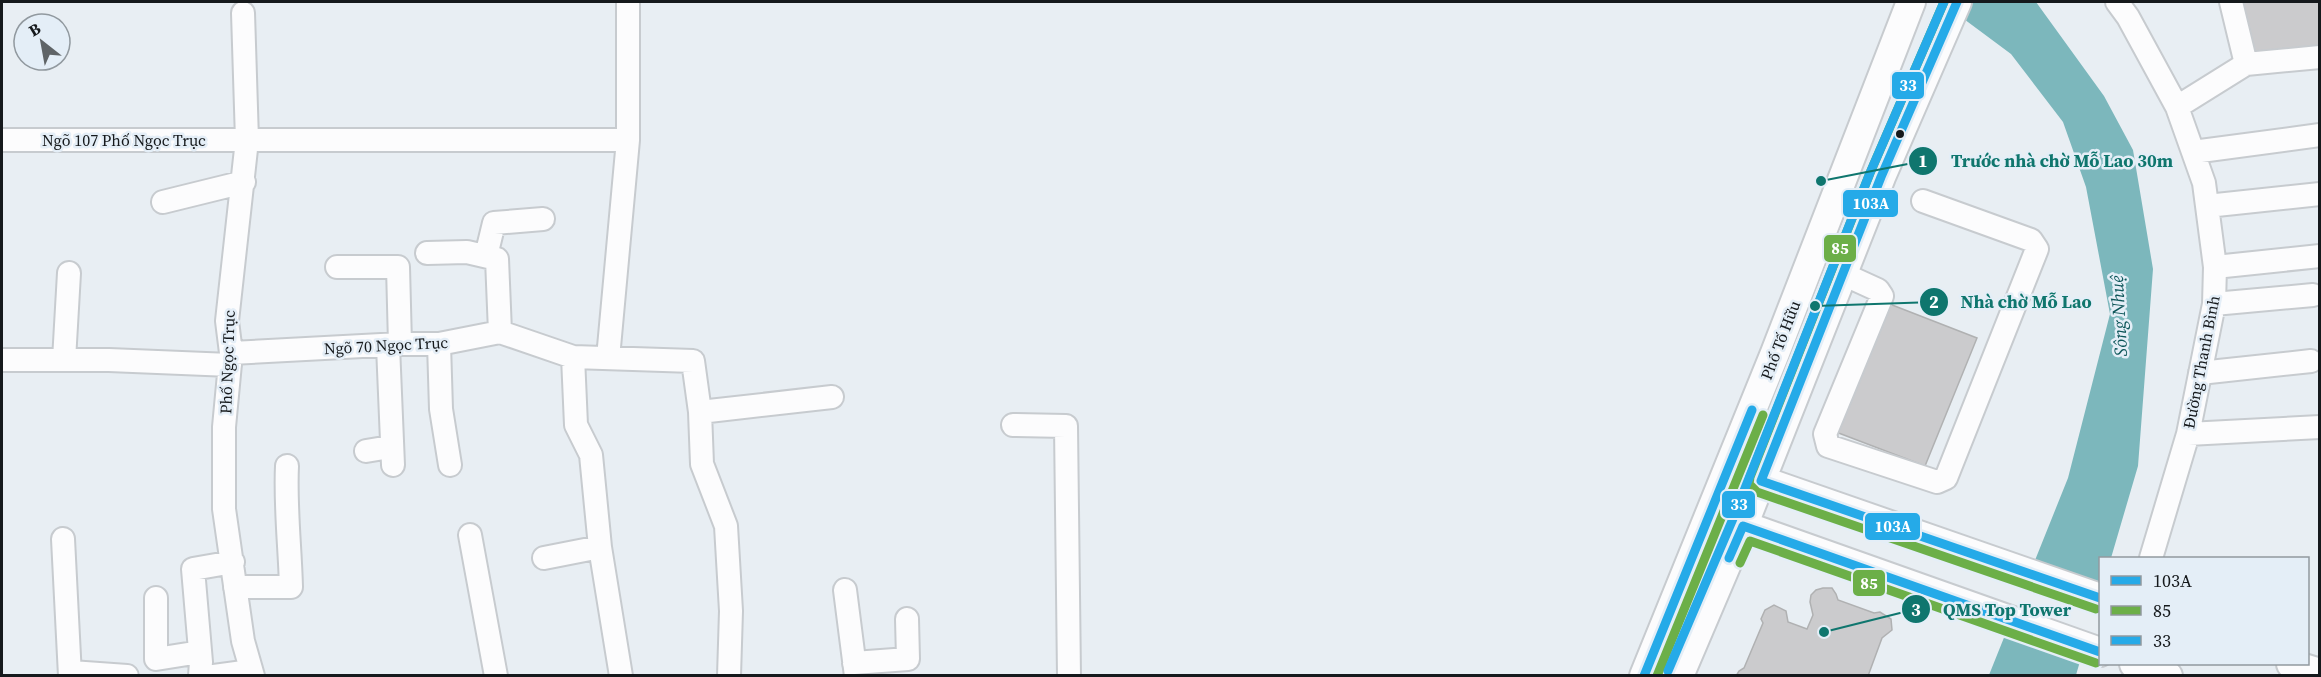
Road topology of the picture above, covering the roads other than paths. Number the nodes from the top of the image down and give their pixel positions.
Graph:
1 (628, 2) edge
2 (1911, 2) edge
3 (2117, 2) edge
4 (2231, 2) edge
5 (1954, 8) edge
6 (243, 13) dead end
7 (2319, 57) edge
8 (2246, 64) junction
9 (2177, 107) junction
10 (2319, 135) edge
11 (2, 140) edge
12 (248, 140) junction
13 (628, 140) junction
14 (2193, 152) junction
15 (244, 183) junction
16 (2319, 194) edge
17 (1923, 201) dead end
18 (163, 202) dead end
19 (2207, 206) junction
20 (543, 219) dead end
21 (427, 253) dead end
22 (486, 256) junction
23 (2319, 256) edge
24 (337, 267) dead end
25 (2215, 267) junction
26 (69, 273) dead end
27 (1843, 274) junction
28 (2313, 295) dead end
29 (2214, 304) junction
30 (500, 332) junction
31 (439, 344) junction
32 (394, 345) junction
33 (573, 357) junction
34 (608, 358) junction
35 (230, 359) junction
36 (2, 360) edge
37 (64, 360) junction
38 (2311, 361) dead end
39 (2200, 373) junction
40 (832, 397) dead end
41 (700, 412) junction
42 (1012, 425) dead end
43 (2319, 427) edge
44 (2188, 434) junction
45 (366, 451) dead end
46 (450, 465) dead end
47 (287, 466) dead end
48 (1728, 468) junction
49 (1761, 481) junction
50 (1709, 513) junction
51 (1743, 526) junction
52 (470, 535) dead end
53 (63, 539) dead end
54 (600, 547) junction
55 (2151, 557) edge
56 (544, 558) dead end
57 (233, 562) junction
58 (235, 587) junction
59 (844, 590) dead end
60 (156, 598) dead end
61 (2099, 598) edge
62 (907, 619) dead end
63 (2095, 650) edge
64 (200, 652) junction
65 (2140, 665) edge
66 (2297, 665) edge
67 (855, 669) edge
68 (252, 673) edge
69 (2319, 673) edge
70 (70, 674) edge
71 (127, 675) edge
72 (200, 675) edge
73 (214, 675) edge
74 (496, 675) edge
75 (621, 675) edge
76 (729, 675) edge
77 (1069, 675) edge
78 (1644, 675) edge
79 (1679, 675) edge
80 (2168, 675) edge

1 - 13 street
2 - 48 main road, Phố Tố Hữu
3 - 9 street, Đường Thanh Bình
4 - 8 street
5 - 27 main road, Phố Tố Hữu
6 - 12 street, Phố Ngọc Trục
7 - 8 street
8 - 9 street
9 - 14 street, Đường Thanh Bình
10 - 14 street
11 - 12 street, Ngõ 107 Phố Ngọc Trục
12 - 13 street, Ngõ 107 Phố Ngọc Trục
12 - 15 street, Phố Ngọc Trục
13 - 34 street
14 - 19 street, Đường Thanh Bình
15 - 18 street
15 - 35 street, Phố Ngọc Trục
16 - 19 street
17 - 27 street
19 - 25 street, Đường Thanh Bình
20 - 22 street
21 - 22 street
22 - 30 street
23 - 25 street
24 - 32 street
25 - 29 street, Đường Thanh Bình
26 - 37 street
27 - 49 main road, Phố Tố Hữu
28 - 29 street
29 - 39 street, Đường Thanh Bình
30 - 31 street, Ngõ 70 Ngọc Trục
30 - 33 street
31 - 32 street, Ngõ 70 Ngọc Trục
31 - 46 street
32 - 35 street, Ngõ 70 Ngọc Trục
32 - 45 street
33 - 34 street
33 - 54 street
34 - 41 street
35 - 37 street, Ngõ 70 Ngọc Trục
35 - 57 street, Phố Ngọc Trục
36 - 37 street, Ngõ 70 Ngọc Trục
38 - 39 street
39 - 44 street, Đường Thanh Bình
40 - 41 street
41 - 76 street
42 - 77 street
43 - 44 street
44 - 55 street, Đường Thanh Bình
47 - 58 street
48 - 49 main road
48 - 50 main road, Phố Tố Hữu
49 - 51 main road, Phố Tố Hữu
49 - 61 main road
50 - 51 main road
50 - 78 main road, Phố Tố Hữu
51 - 63 main road
51 - 79 main road, Phố Tố Hữu
52 - 74 street
53 - 70 street
54 - 56 street
54 - 75 street
57 - 58 street, Phố Ngọc Trục
57 - 64 street
58 - 68 street, Phố Ngọc Trục
59 - 67 street
60 - 64 street
62 - 67 street
64 - 72 street
65 - 80 main road
66 - 69 main road
68 - 73 street, Phố Ngọc Trục
70 - 71 street

